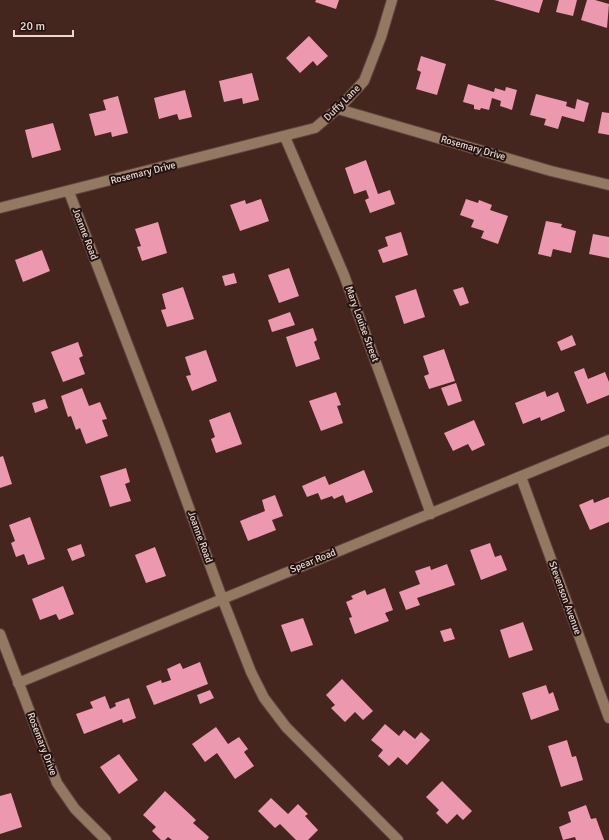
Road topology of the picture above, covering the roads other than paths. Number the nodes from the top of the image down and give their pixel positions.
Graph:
1 (392, 0) edge
2 (338, 109) junction
3 (285, 137) junction
4 (609, 185) edge
5 (68, 192) junction
6 (0, 208) edge
7 (609, 440) edge
8 (521, 477) junction
9 (431, 514) junction
10 (222, 598) junction
11 (0, 634) edge
12 (18, 683) junction
13 (609, 718) edge
14 (106, 840) edge
15 (398, 840) edge

1 - 2 street, Duffy Lane
2 - 3 street, Duffy Lane
2 - 4 street, Rosemary Drive
3 - 5 street, Rosemary Drive
3 - 9 street, Mary Louise Street
5 - 6 street, Rosemary Drive
5 - 10 street, Joanne Road
7 - 8 street, Spear Road
8 - 9 street, Spear Road
8 - 13 street, Stevenson Avenue
9 - 10 street, Spear Road
10 - 12 street, Spear Road
10 - 15 street, Joanne Road
11 - 12 street, Rosemary Drive
12 - 14 street, Rosemary Drive

